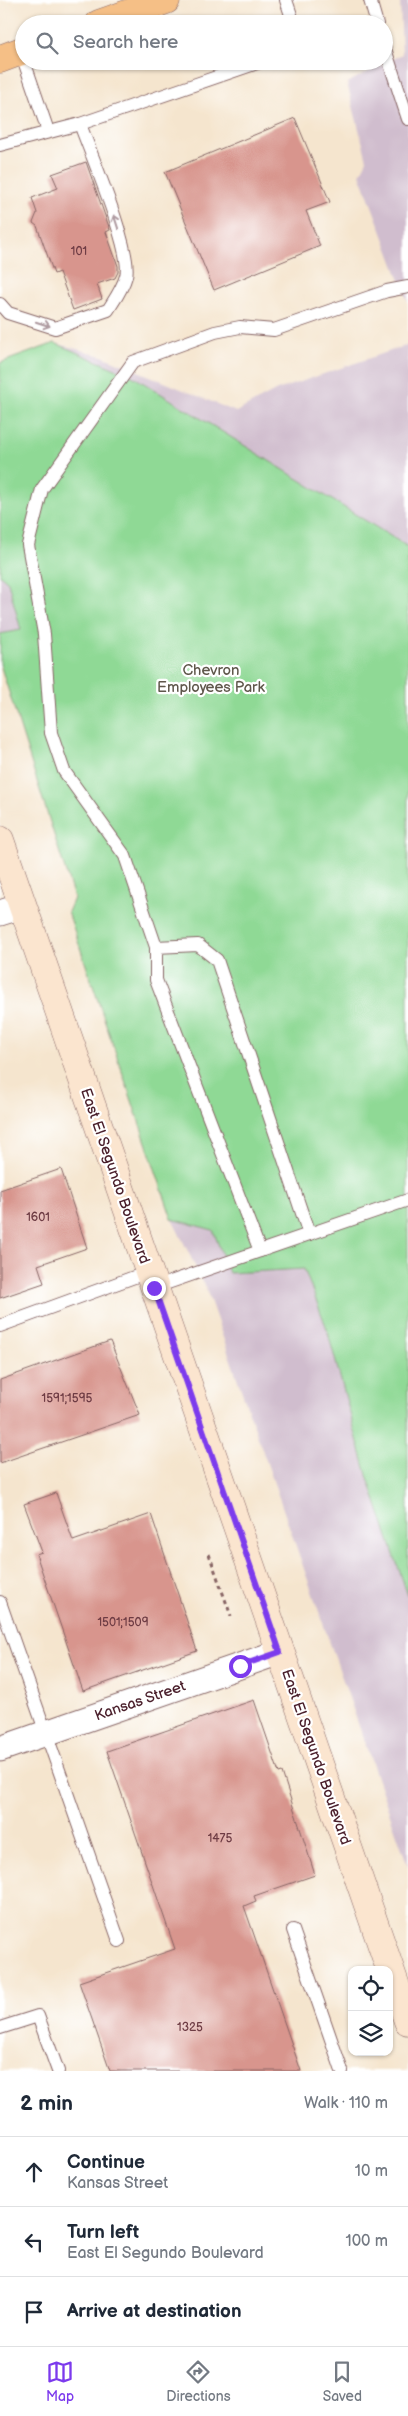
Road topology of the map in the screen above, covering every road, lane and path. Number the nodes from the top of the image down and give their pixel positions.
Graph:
1 (166, 0) edge
2 (286, 0) edge
3 (370, 0) edge
4 (124, 15) edge
5 (291, 15) edge
6 (374, 15) edge
7 (24, 70) edge
8 (238, 70) edge
9 (392, 70) edge
10 (408, 119) edge
11 (80, 124) junction
12 (48, 131) junction
13 (0, 145) edge
14 (408, 287) edge
15 (0, 304) edge
16 (0, 840) edge
17 (11, 910) edge
18 (156, 947) junction
19 (408, 1200) edge
20 (309, 1234) junction
21 (260, 1251) junction
22 (151, 1280) junction
23 (0, 1326) edge
24 (209, 1554) dead end
25 (0, 1602) edge
26 (231, 1616) dead end
27 (280, 1652) junction
28 (44, 1734) junction
29 (0, 1750) edge
30 (293, 1930) dead end
31 (119, 1941) dead end
32 (408, 2021) edge
33 (0, 2028) edge
34 (58, 2071) edge
35 (342, 2071) edge

1 - 4 highway
2 - 5 lane
3 - 6 lane
7 - 12 lane
8 - 11 lane
9 - 10 lane
11 - 12 lane
15 -> 11 lane
12 - 13 lane
14 - 18 lane
16 - 17 main road, East El Segundo Boulevard
17 - 22 main road, East El Segundo Boulevard
18 - 20 lane
18 - 21 lane
19 - 20 lane
20 - 21 lane
21 - 22 lane
22 - 23 lane
22 - 27 main road, East El Segundo Boulevard
24 - 26 path
25 - 28 lane
27 - 28 street, Kansas Street
27 - 32 main road, East El Segundo Boulevard
28 - 29 street, Kansas Street
28 - 31 lane
30 - 35 lane
33 - 34 lane

